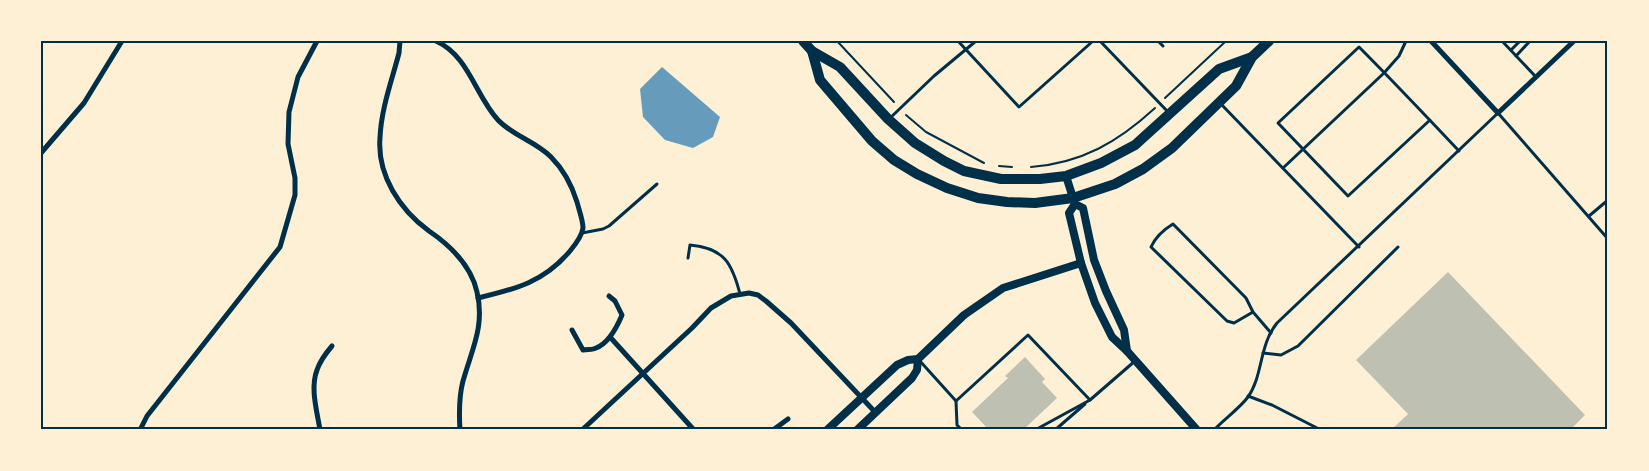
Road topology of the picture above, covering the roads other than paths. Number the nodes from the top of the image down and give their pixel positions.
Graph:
1 (122, 41) edge
2 (317, 41) edge
3 (400, 41) edge
4 (436, 41) edge
5 (803, 41) edge
6 (958, 41) edge
7 (976, 41) edge
8 (1093, 41) edge
9 (1100, 41) edge
10 (1158, 41) edge
11 (1269, 41) edge
12 (1406, 41) edge
13 (1431, 41) edge
14 (1502, 41) edge
15 (1520, 41) edge
16 (1530, 41) edge
17 (1574, 41) edge
18 (1163, 46) dead end
19 (966, 50) junction
20 (1510, 50) junction
21 (812, 51) junction
22 (1516, 56) junction
23 (1252, 57) junction
24 (1384, 73) junction
25 (1536, 77) junction
26 (1220, 102) junction
27 (1498, 113) junction
28 (1170, 115) junction
29 (888, 119) junction
30 (1430, 120) junction
31 (1303, 149) junction
32 (1459, 151) junction
33 (41, 153) edge
34 (1283, 168) junction
35 (1066, 176) junction
36 (657, 184) dead end
37 (1608, 200) edge
38 (1074, 201) junction
39 (1589, 216) junction
40 (581, 233) junction
41 (1608, 239) edge
42 (1359, 247) junction
43 (1398, 247) dead end
44 (688, 258) dead end
45 (1081, 263) junction
46 (740, 294) junction
47 (610, 296) dead end
48 (478, 298) junction
49 (1253, 312) junction
50 (572, 330) dead end
51 (1271, 332) junction
52 (610, 337) junction
53 (332, 346) dead end
54 (1128, 351) junction
55 (1262, 353) junction
56 (918, 359) junction
57 (1135, 361) junction
58 (642, 374) junction
59 (1248, 396) junction
60 (862, 398) junction
61 (1090, 400) junction
62 (956, 401) junction
63 (876, 413) junction
64 (788, 419) dead end
65 (140, 430) edge
66 (320, 430) edge
67 (460, 430) edge
68 (582, 430) edge
69 (694, 430) edge
70 (773, 430) edge
71 (827, 430) edge
72 (857, 430) edge
73 (962, 430) edge
74 (1034, 430) edge
75 (1054, 430) edge
76 (1197, 430) edge
77 (1214, 430) edge
78 (1321, 430) edge

1 - 33 street
2 - 65 street
3 - 48 street
4 - 40 street
5 - 21 main road
6 - 19 lane
7 - 19 lane
8 - 19 lane
9 - 28 lane
10 - 18 lane
11 - 23 main road
12 - 24 lane
13 - 27 street
14 - 20 lane
15 - 20 lane
16 - 22 lane
17 - 25 street
19 - 29 lane
20 - 22 lane
21 - 29 main road
21 - 38 main road
22 - 25 lane
23 - 26 main road
23 - 28 main road
24 - 30 lane
24 - 31 lane
24 - 31 lane
25 - 27 street
26 - 34 lane
26 - 38 main road
27 - 32 lane
27 - 39 lane
28 - 35 main road
29 - 35 main road
30 - 31 lane
30 - 32 lane
31 - 34 lane
32 - 42 lane
34 - 42 lane
35 - 38 street
36 - 40 lane
37 - 39 lane
38 - 45 street
38 - 54 street
39 - 41 lane
40 - 48 street
42 - 51 lane
43 - 55 lane
44 - 46 lane
45 - 54 street
45 - 56 street
46 - 58 street
46 - 60 street
47 - 52 street
48 - 67 street
49 - 49 lane
49 - 51 lane
50 - 52 street
51 - 55 lane
52 - 58 street
53 - 66 street
54 - 57 street
55 - 59 lane
56 - 60 street
56 - 62 lane
56 - 63 street
57 - 61 lane
57 - 76 street
58 - 68 street
58 - 69 street
59 - 77 lane
59 - 78 lane
60 - 63 street
60 - 71 street
61 - 62 lane
61 - 74 lane
61 - 75 lane
62 - 73 lane
63 - 72 street
64 - 70 street

